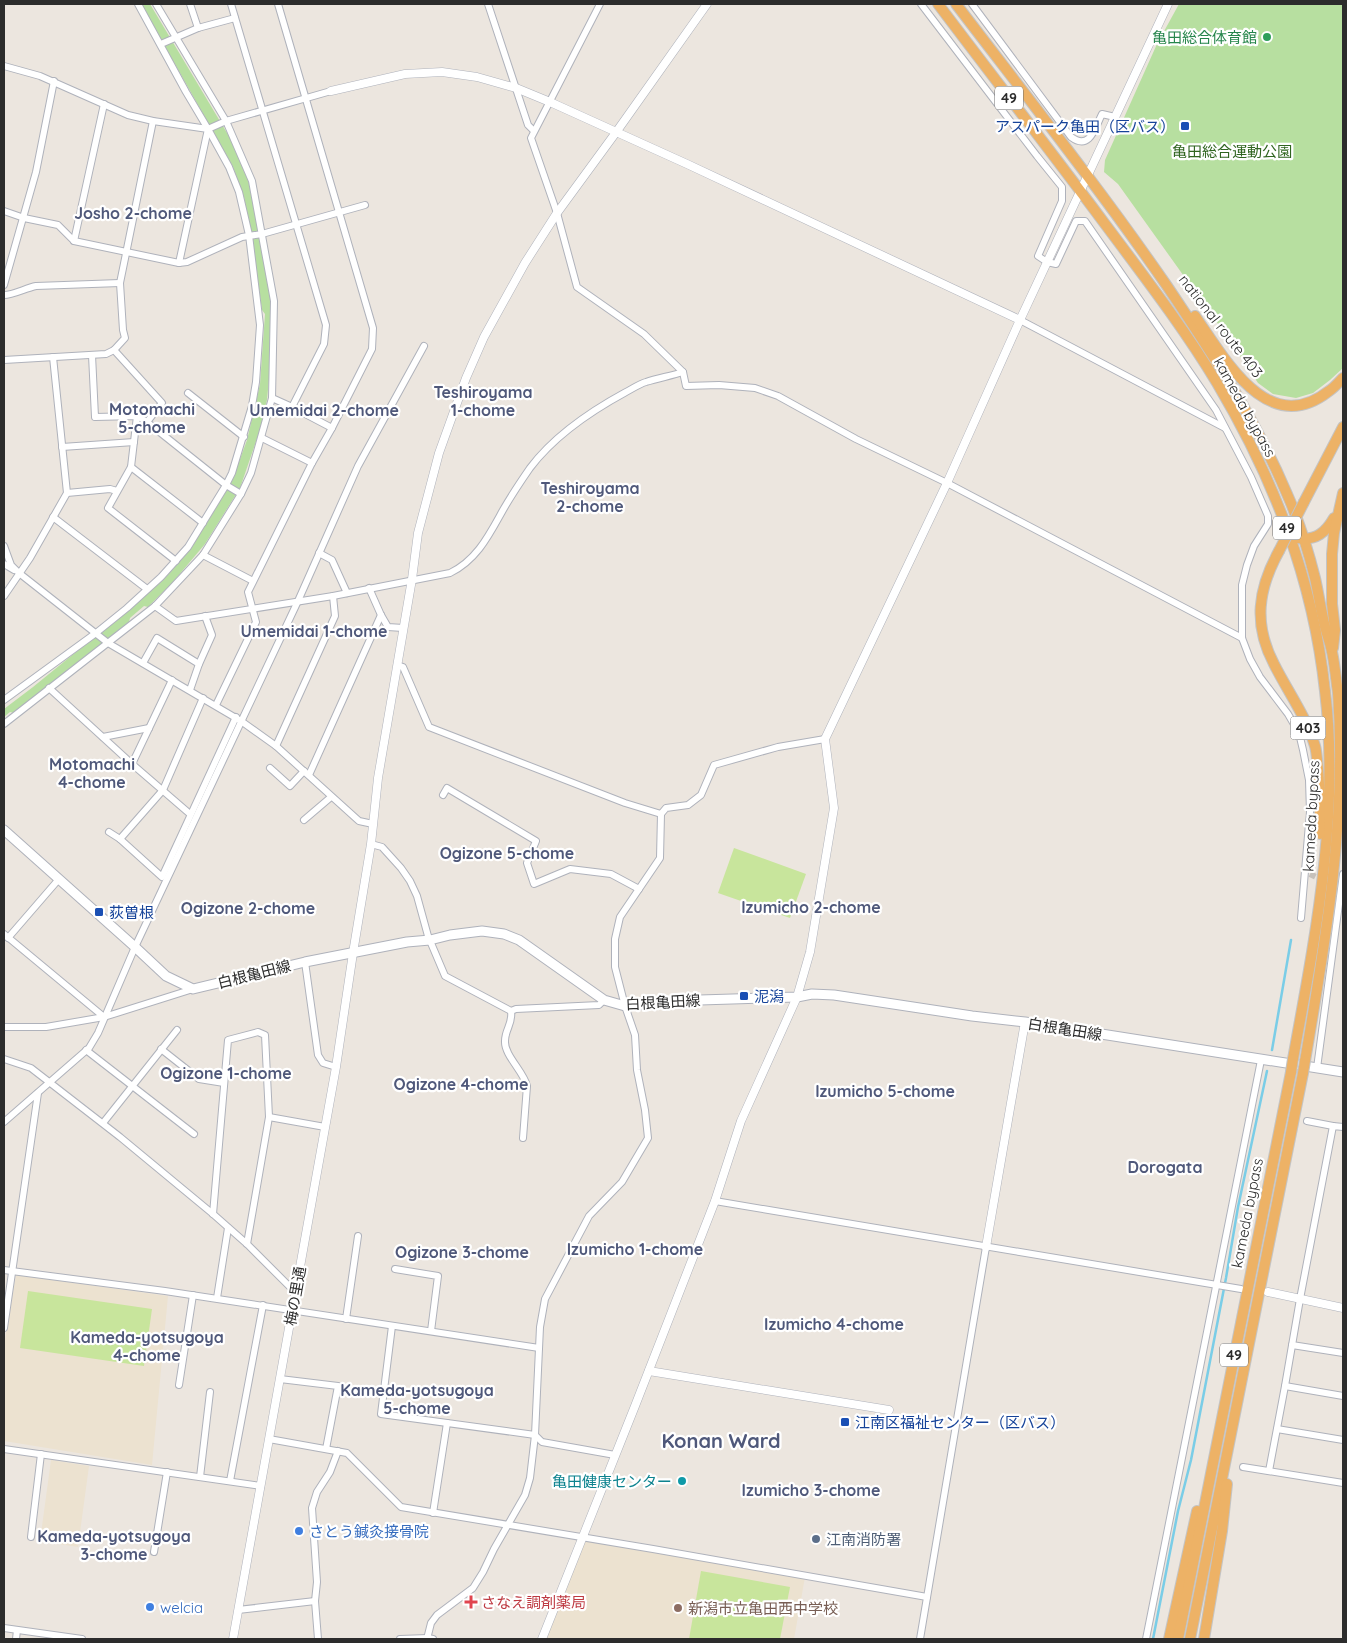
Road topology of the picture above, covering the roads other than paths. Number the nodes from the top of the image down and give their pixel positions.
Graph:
1 (138, 4) edge
2 (156, 4) edge
3 (190, 4) edge
4 (231, 4) edge
5 (278, 4) edge
6 (488, 4) edge
7 (592, 4) edge
8 (600, 4) edge
9 (707, 4) edge
10 (921, 4) edge
11 (938, 4) edge
12 (956, 4) edge
13 (972, 4) edge
14 (1168, 4) edge
15 (595, 13) junction
16 (235, 18) junction
17 (198, 28) junction
18 (941, 30) dead end
19 (175, 38) junction
20 (161, 44) junction
21 (4, 66) edge
22 (54, 81) junction
23 (516, 88) junction
24 (331, 91) joint
25 (305, 99) junction
26 (550, 102) junction
27 (104, 104) junction
28 (1001, 110) dead end
29 (264, 111) junction
30 (1115, 117) junction
31 (153, 121) junction
32 (226, 122) junction
33 (208, 129) junction
34 (534, 131) junction
35 (617, 131) junction
36 (1088, 177) junction
37 (1081, 192) junction
38 (365, 205) dead end
39 (4, 211) edge
40 (340, 212) junction
41 (557, 212) junction
42 (24, 218) junction
43 (297, 224) junction
44 (262, 234) junction
45 (249, 235) junction
46 (74, 241) junction
47 (1138, 245) junction
48 (126, 252) junction
49 (1047, 262) junction
50 (179, 263) junction
51 (120, 283) junction
52 (4, 285) edge
53 (4, 295) edge
54 (1020, 320) junction
55 (424, 346) dead end
56 (114, 350) junction
57 (92, 355) junction
58 (53, 357) junction
59 (4, 360) edge
60 (683, 372) junction
61 (1343, 378) edge
62 (188, 393) dead end
63 (272, 398) junction
64 (292, 407) junction
65 (137, 416) junction
66 (147, 422) junction
67 (1343, 427) edge
68 (332, 428) junction
69 (1225, 428) junction
70 (244, 437) junction
71 (262, 438) junction
72 (134, 442) junction
73 (62, 447) junction
74 (312, 463) junction
75 (131, 466) junction
76 (947, 483) junction
77 (226, 485) junction
78 (117, 491) junction
79 (67, 493) junction
80 (1343, 493) edge
81 (241, 494) junction
82 (1339, 510) junction
83 (53, 517) junction
84 (203, 523) junction
85 (1290, 534) junction
86 (1304, 539) junction
87 (4, 546) edge
88 (319, 553) junction
89 (203, 555) junction
90 (176, 561) junction
91 (4, 564) edge
92 (19, 573) junction
93 (412, 579) junction
94 (253, 581) junction
95 (369, 588) junction
96 (147, 589) junction
97 (347, 593) junction
98 (4, 596) edge
99 (333, 596) junction
100 (298, 601) junction
101 (155, 606) junction
102 (252, 608) junction
103 (381, 615) junction
104 (205, 616) junction
105 (403, 628) junction
106 (96, 633) junction
107 (1242, 638) junction
108 (108, 643) junction
109 (1332, 653) junction
110 (143, 662) junction
111 (199, 664) junction
112 (397, 665) junction
113 (172, 680) junction
114 (49, 688) junction
115 (190, 690) junction
116 (203, 698) junction
117 (4, 700) edge
118 (216, 706) junction
119 (239, 719) junction
120 (4, 724) edge
121 (149, 728) junction
122 (103, 737) junction
123 (825, 739) junction
124 (276, 746) junction
125 (132, 764) junction
126 (270, 768) dead end
127 (306, 773) junction
128 (163, 790) junction
129 (443, 795) dead end
130 (331, 797) junction
131 (190, 814) junction
132 (661, 814) junction
133 (304, 820) dead end
134 (373, 824) junction
135 (4, 830) edge
136 (109, 832) dead end
137 (120, 839) junction
138 (371, 844) junction
139 (1343, 874) edge
140 (59, 879) junction
141 (1339, 888) edge
142 (639, 889) junction
143 (1301, 918) dead end
144 (1318, 918) junction
145 (6, 936) edge
146 (430, 940) junction
147 (135, 947) junction
148 (352, 953) junction
149 (305, 962) junction
150 (193, 989) junction
151 (797, 997) junction
152 (604, 1000) junction
153 (625, 1006) junction
154 (510, 1011) junction
155 (104, 1017) junction
156 (1025, 1022) junction
157 (4, 1026) edge
158 (177, 1030) dead end
159 (162, 1049) junction
160 (86, 1050) junction
161 (4, 1060) edge
162 (1261, 1060) junction
163 (336, 1066) junction
164 (1317, 1068) junction
165 (1343, 1072) edge
166 (50, 1082) junction
167 (224, 1083) junction
168 (132, 1086) junction
169 (38, 1093) junction
170 (269, 1117) junction
171 (1307, 1121) dead end
172 (4, 1122) edge
173 (103, 1124) junction
174 (1333, 1126) junction
175 (326, 1127) junction
176 (1343, 1128) edge
177 (194, 1134) dead end
178 (523, 1138) dead end
179 (716, 1201) junction
180 (213, 1214) junction
181 (228, 1228) junction
182 (358, 1236) dead end
183 (247, 1244) junction
184 (986, 1247) junction
185 (395, 1269) dead end
186 (4, 1270) edge
187 (13, 1271) junction
188 (1218, 1285) junction
189 (1241, 1290) dead end
190 (1268, 1292) dead end
191 (296, 1293) junction
192 (193, 1295) junction
193 (217, 1298) junction
194 (1300, 1299) junction
195 (263, 1306) junction
196 (1343, 1306) edge
197 (292, 1310) junction
198 (346, 1318) junction
199 (392, 1326) junction
200 (4, 1328) edge
201 (431, 1331) junction
202 (1292, 1344) junction
203 (540, 1348) junction
204 (1343, 1353) edge
205 (649, 1372) junction
206 (280, 1379) junction
207 (179, 1385) dead end
208 (1286, 1386) junction
209 (210, 1392) dead end
210 (1343, 1396) edge
211 (890, 1410) dead end
212 (1234, 1421) junction
213 (447, 1423) junction
214 (1277, 1429) junction
215 (535, 1435) junction
216 (269, 1439) junction
217 (1343, 1440) edge
218 (4, 1449) edge
219 (326, 1449) junction
220 (338, 1451) junction
221 (41, 1454) junction
222 (615, 1455) junction
223 (1243, 1467) dead end
224 (1270, 1471) junction
225 (167, 1472) junction
226 (200, 1477) junction
227 (230, 1482) junction
228 (1343, 1483) edge
229 (261, 1486) junction
230 (1206, 1497) junction
231 (433, 1512) junction
232 (508, 1526) junction
233 (30, 1537) dead end
234 (582, 1537) junction
235 (154, 1552) dead end
236 (927, 1597) junction
237 (315, 1601) junction
238 (238, 1610) junction
239 (4, 1628) edge
240 (17, 1630) junction
241 (16, 1639) edge
242 (82, 1639) edge
243 (233, 1639) edge
244 (318, 1639) edge
245 (400, 1639) edge
246 (429, 1639) edge
247 (542, 1639) edge
248 (920, 1639) edge
249 (1146, 1639) edge
250 (1169, 1639) edge
251 (1178, 1639) edge
252 (1190, 1639) edge
253 (1204, 1639) edge

1 - 20 street
2 - 19 street
3 - 17 street
4 - 16 street
5 - 25 street
6 - 23 street
7 - 15 street
8 - 15 street
9 - 35 street, 梅の里通
10 - 49 street
11 - 37 highway, kameda bypass / 49
12 - 36 highway, kameda bypass / 49
13 - 30 street
14 - 30 street
15 - 26 street
16 - 17 street
16 - 29 street
17 - 19 street
18 - 28 street
19 - 20 street
19 - 32 street
20 - 33 street
21 - 22 street
22 - 27 street
22 - 42 street
23 - 24 street
23 - 26 street
23 - 34 street
24 - 25 street
25 - 29 street
25 - 40 street
26 - 34 street
26 - 35 street
27 - 31 street
27 - 46 street
29 - 32 street
29 - 43 street
30 - 36 street
31 - 33 street
31 - 48 street
32 - 33 street
32 - 44 street
33 - 45 street
33 - 50 street
34 - 41 street
35 - 41 street, 梅の里通
35 - 54 street
36 - 37 street
36 - 47 highway, kameda bypass / 49
37 - 49 street
37 - 85 highway, kameda bypass / 49
38 - 40 street
39 - 42 street
40 - 43 street
40 - 68 street
41 - 60 street
41 - 93 street, 梅の里通
42 - 46 street
42 - 52 street
43 - 44 street
43 - 64 street
44 - 45 street
44 - 63 street
45 - 50 street
45 - 70 street
46 - 48 street
47 - 61 highway, national route 403
47 - 86 highway, kameda bypass / 49
48 - 50 street
48 - 51 street
49 - 54 street
49 - 69 street
51 - 53 street
51 - 56 street
54 - 69 street
54 - 76 street
55 - 88 street
56 - 57 street
56 - 66 street
57 - 58 street
57 - 65 street
58 - 59 street
58 - 73 street
60 - 76 street
60 - 93 street
62 - 70 street
63 - 64 street
63 - 71 street
64 - 68 street
65 - 66 street
65 - 72 street
66 - 77 street
67 - 144 highway, 403, bridge
68 - 74 street
69 - 107 street
70 - 77 street
71 - 74 street
71 - 81 street
72 - 73 street
72 - 75 street
73 - 79 street
74 - 94 street
75 - 78 street
75 - 84 street
76 - 107 street
76 - 123 street
77 - 81 street
77 - 84 street
78 - 79 street
78 - 90 street
79 - 83 street
80 - 82 highway
81 - 89 street
82 - 86 highway
82 - 109 highway
83 - 92 street
83 - 96 street
84 - 90 street
85 - 86 highway
85 - 144 highway, kameda bypass / 49
86 - 109 highway, kameda bypass / 49
87 - 92 street
88 - 97 street
88 - 100 street
89 - 94 street
89 - 101 street
90 - 96 street
91 - 92 street
92 - 98 street
92 - 106 street
93 - 95 street
93 - 105 street, 梅の里通
94 - 102 street
95 - 97 street
95 - 103 street
96 - 106 street
97 - 99 street
99 - 100 street
99 - 124 street
100 - 102 street
100 - 119 street
101 - 104 street
101 - 108 street
102 - 104 street
102 - 118 street
103 - 105 street
103 - 127 street
104 - 111 street
105 - 112 street, 梅の里通
106 - 108 street
106 - 117 street
107 - 143 street
108 - 110 street
108 - 114 street
109 - 212 highway, kameda bypass / 49, bridge
110 - 111 street
110 - 113 street
111 - 115 street
112 - 132 street
112 - 134 street, 梅の里通
113 - 115 street
113 - 121 street
114 - 120 street
114 - 122 street
115 - 116 street
116 - 118 street
116 - 128 street
118 - 119 street
119 - 124 street
119 - 131 street
119 - 147 street
121 - 122 street
121 - 125 street
122 - 125 street
123 - 132 street
123 - 151 street
124 - 127 street
125 - 128 street
126 - 127 street
127 - 130 street
128 - 131 street
128 - 137 street
129 - 142 street
130 - 133 street
130 - 134 street
131 - 137 street
132 - 142 street
134 - 138 street, 梅の里通
135 - 140 main road
136 - 137 street
138 - 146 street
138 - 148 street, 梅の里通
139 - 141 street
140 - 145 street
140 - 147 main road
141 - 164 street
142 - 153 street
144 - 230 highway, kameda bypass / 49, bridge
145 - 155 street
146 - 148 main road, 白根亀田線
146 - 152 main road, 白根亀田線
146 - 154 street
147 - 150 main road
147 - 155 street
148 - 149 main road, 白根亀田線
148 - 163 street, 梅の里通
149 - 150 main road, 白根亀田線
149 - 163 street
150 - 155 street
151 - 153 main road, 白根亀田線
151 - 156 main road, 白根亀田線
151 - 179 street
152 - 153 main road, 白根亀田線
152 - 154 street
153 - 203 street
154 - 178 street
155 - 157 street
155 - 160 street
156 - 162 main road, 白根亀田線
156 - 184 street
158 - 159 street
159 - 167 street
159 - 168 street
160 - 166 street
160 - 168 street
161 - 166 street
162 - 164 main road, 白根亀田線
162 - 188 street
163 - 175 street, 梅の里通
164 - 165 main road, 白根亀田線
166 - 169 street
166 - 173 street
167 - 170 street
167 - 180 street
168 - 173 street
168 - 177 street
169 - 172 street
169 - 187 street
170 - 175 street
170 - 183 street
171 - 174 street
173 - 180 street
174 - 176 street
174 - 194 street
175 - 191 street, 梅の里通
179 - 184 street
179 - 205 street
180 - 181 street
181 - 183 street
181 - 193 street
182 - 198 street
183 - 191 street
184 - 188 street
184 - 236 street
185 - 201 street
186 - 187 street
187 - 192 street
187 - 200 street
188 - 189 street
188 - 249 street
190 - 194 street
191 - 197 street, 梅の里通
192 - 193 street
192 - 207 street
193 - 195 street
194 - 196 street
194 - 202 street
195 - 197 street
195 - 227 street
197 - 198 street
197 - 206 street, 梅の里通
198 - 199 street
199 - 201 street
199 - 213 street
201 - 203 street
202 - 204 street
202 - 208 street
203 - 215 street
205 - 211 street
205 - 222 street
206 - 216 street, 梅の里通
206 - 219 street
208 - 210 street
208 - 214 street
209 - 226 street
212 - 252 highway, kameda bypass / 49
212 - 253 highway
213 - 215 street
213 - 231 street
214 - 217 street
214 - 224 street
215 - 222 street
215 - 232 street
216 - 219 street
216 - 229 street, 梅の里通
218 - 221 street
219 - 220 street
220 - 231 street
220 - 237 street
221 - 225 street
221 - 233 street
222 - 234 street
223 - 224 street
224 - 228 street
225 - 226 street
225 - 235 street
226 - 227 street
227 - 229 street
229 - 238 street, 梅の里通
230 - 250 highway
230 - 251 highway, kameda bypass / 49
231 - 232 street
232 - 234 street
232 - 246 street
234 - 236 street
234 - 247 street
236 - 248 street
237 - 238 street
237 - 244 street
238 - 243 street, 梅の里通
239 - 240 street
240 - 241 street
240 - 242 street
245 - 246 street

